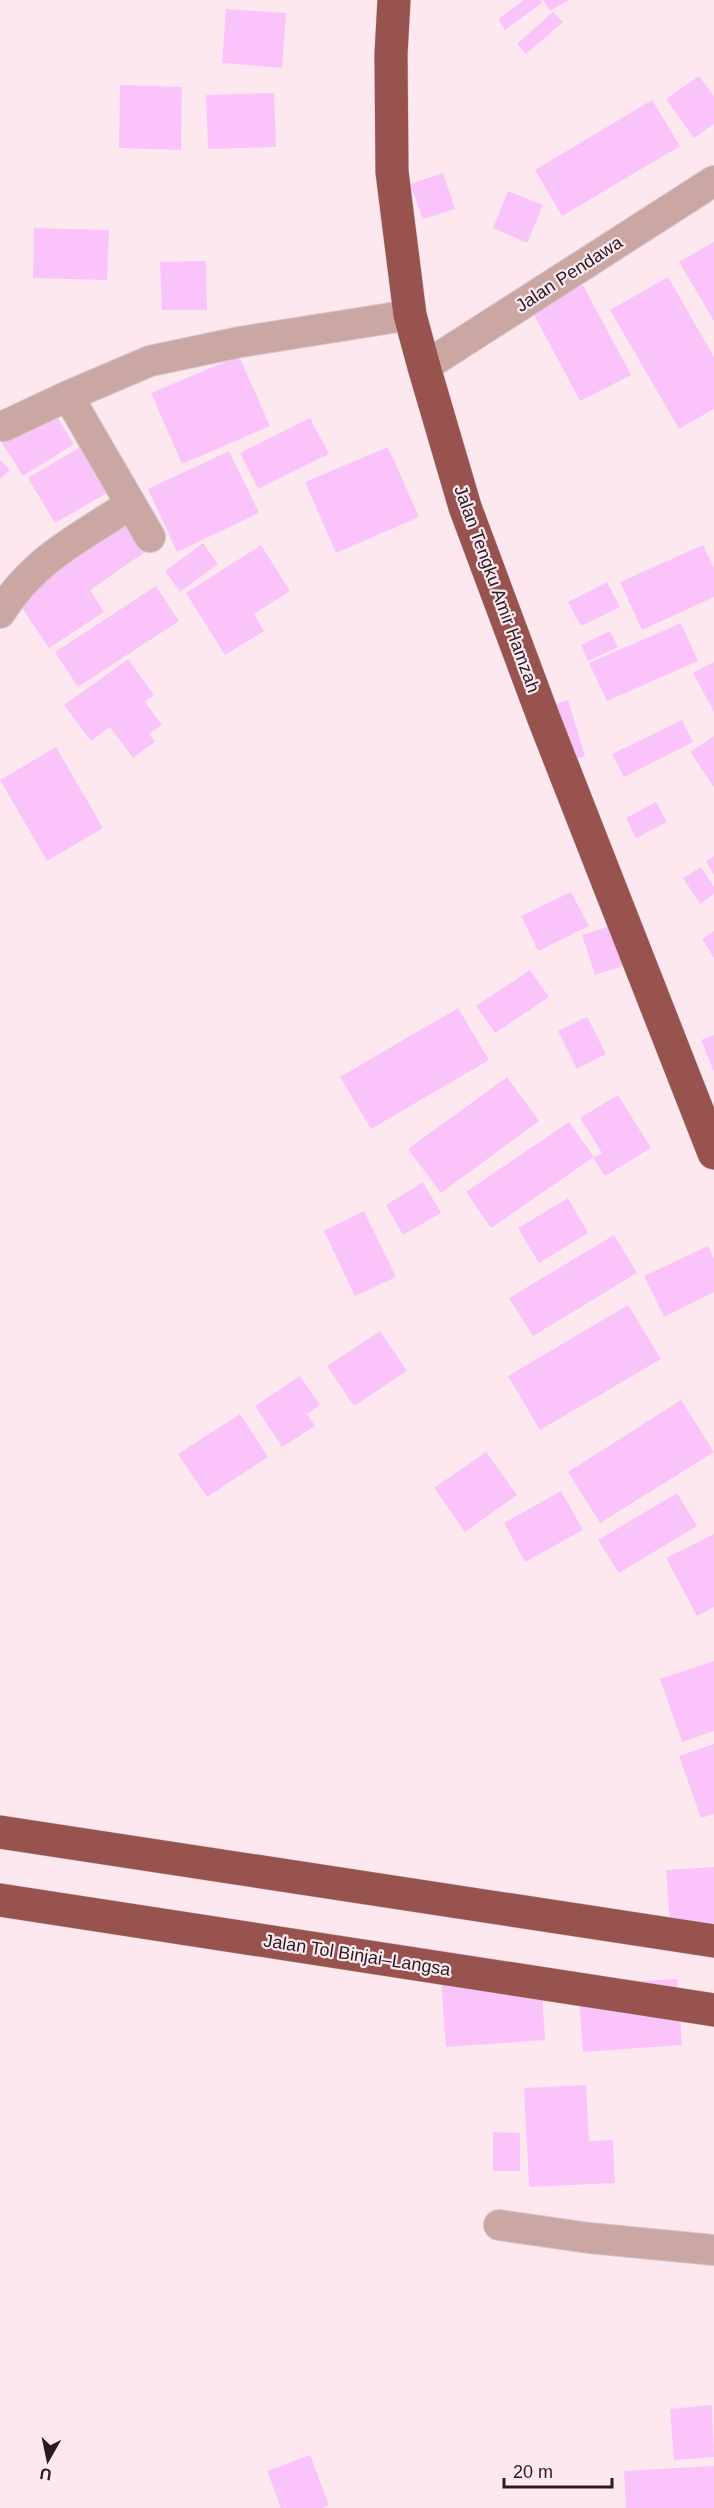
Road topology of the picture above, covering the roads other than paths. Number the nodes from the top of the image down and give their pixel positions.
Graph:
1 (394, 0) edge
2 (714, 181) edge
3 (410, 315) junction
4 (424, 367) junction
5 (68, 396) junction
6 (4, 426) dead end
7 (131, 504) junction
8 (150, 537) dead end
9 (0, 613) edge
10 (714, 1153) edge
11 (0, 1832) edge
12 (0, 1900) edge
13 (714, 1941) edge
14 (714, 2010) edge
15 (499, 2225) dead end
16 (714, 2250) edge

1 - 3 highway, Jalan Tengku Amir Hamzah
2 - 4 street, Jalan Pendawa
3 - 4 highway, Jalan Tengku Amir Hamzah
3 - 5 street
4 - 10 highway, Jalan Tengku Amir Hamzah
5 - 6 street
5 - 7 street
7 - 8 street
7 - 9 street
11 - 13 highway
12 - 14 highway, Jalan Tol Binjai–Langsa
15 - 16 street

